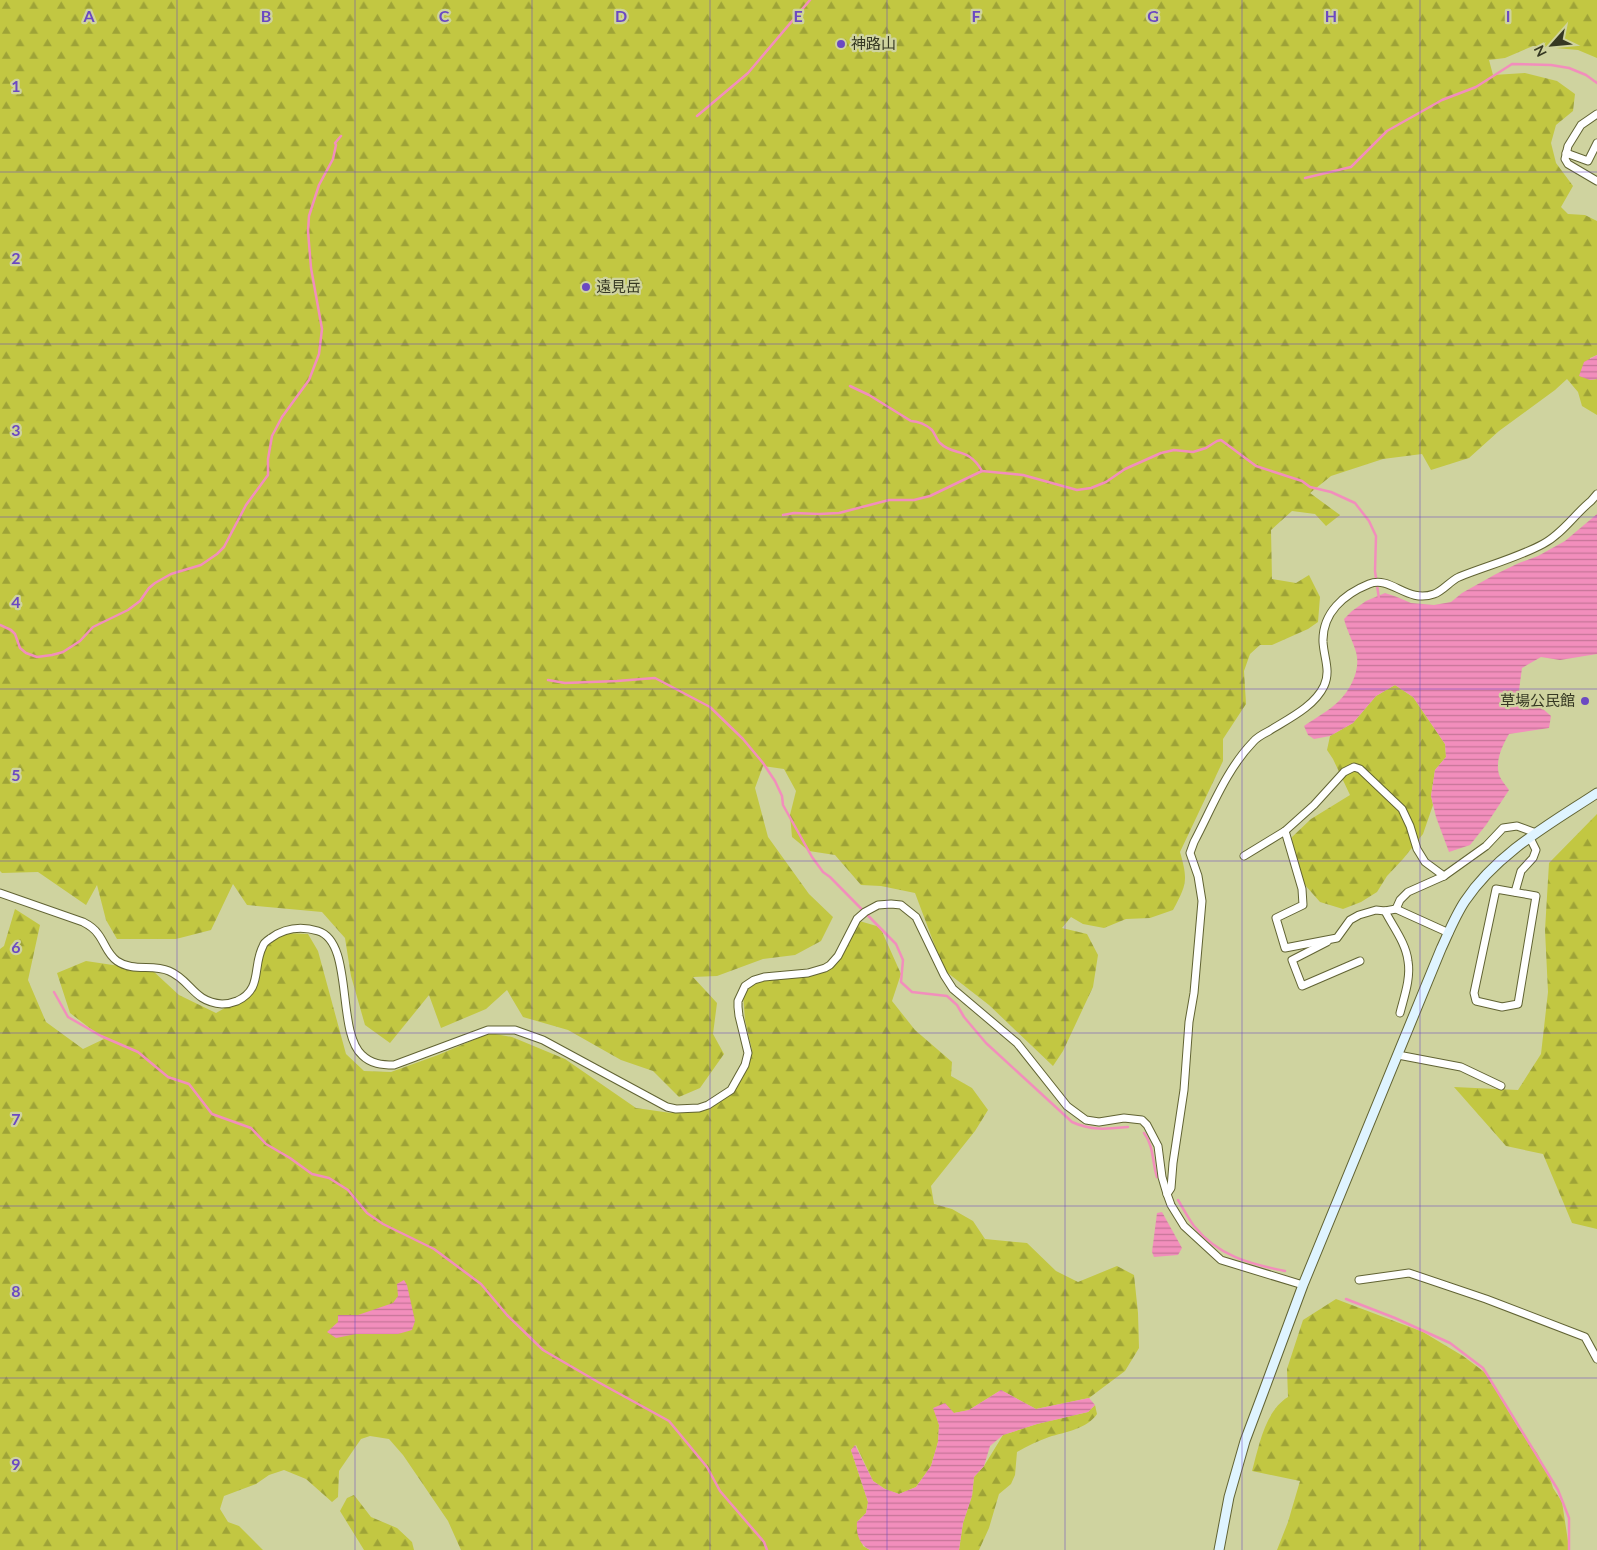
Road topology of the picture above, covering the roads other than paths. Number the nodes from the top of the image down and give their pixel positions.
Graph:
1 (1597, 115) edge
2 (1597, 143) edge
3 (1566, 152) junction
4 (1597, 181) edge
5 (1597, 494) edge
6 (1597, 793) edge
7 (1285, 831) junction
8 (1533, 836) junction
9 (1244, 856) dead end
10 (1444, 876) junction
11 (1515, 892) junction
12 (0, 893) edge
13 (1396, 909) junction
14 (1385, 911) junction
15 (1449, 933) junction
16 (1337, 938) junction
17 (1360, 961) dead end
18 (1400, 1013) dead end
19 (1398, 1055) junction
20 (1500, 1086) dead end
21 (1167, 1194) junction
22 (1359, 1280) dead end
23 (1303, 1285) junction
24 (1597, 1359) edge
25 (1219, 1550) edge

1 - 3 street
2 - 3 street
3 - 4 street
5 - 21 street
6 - 8 street
7 - 9 street
7 - 10 street
7 - 16 street
8 - 10 street
8 - 11 street
8 - 15 street
10 - 13 street
11 - 11 street
12 - 21 street
13 - 14 street
13 - 15 street
14 - 16 street
14 - 18 street
15 - 19 street
16 - 17 street
19 - 20 street
19 - 23 street
21 - 23 street
22 - 24 street
23 - 25 street

